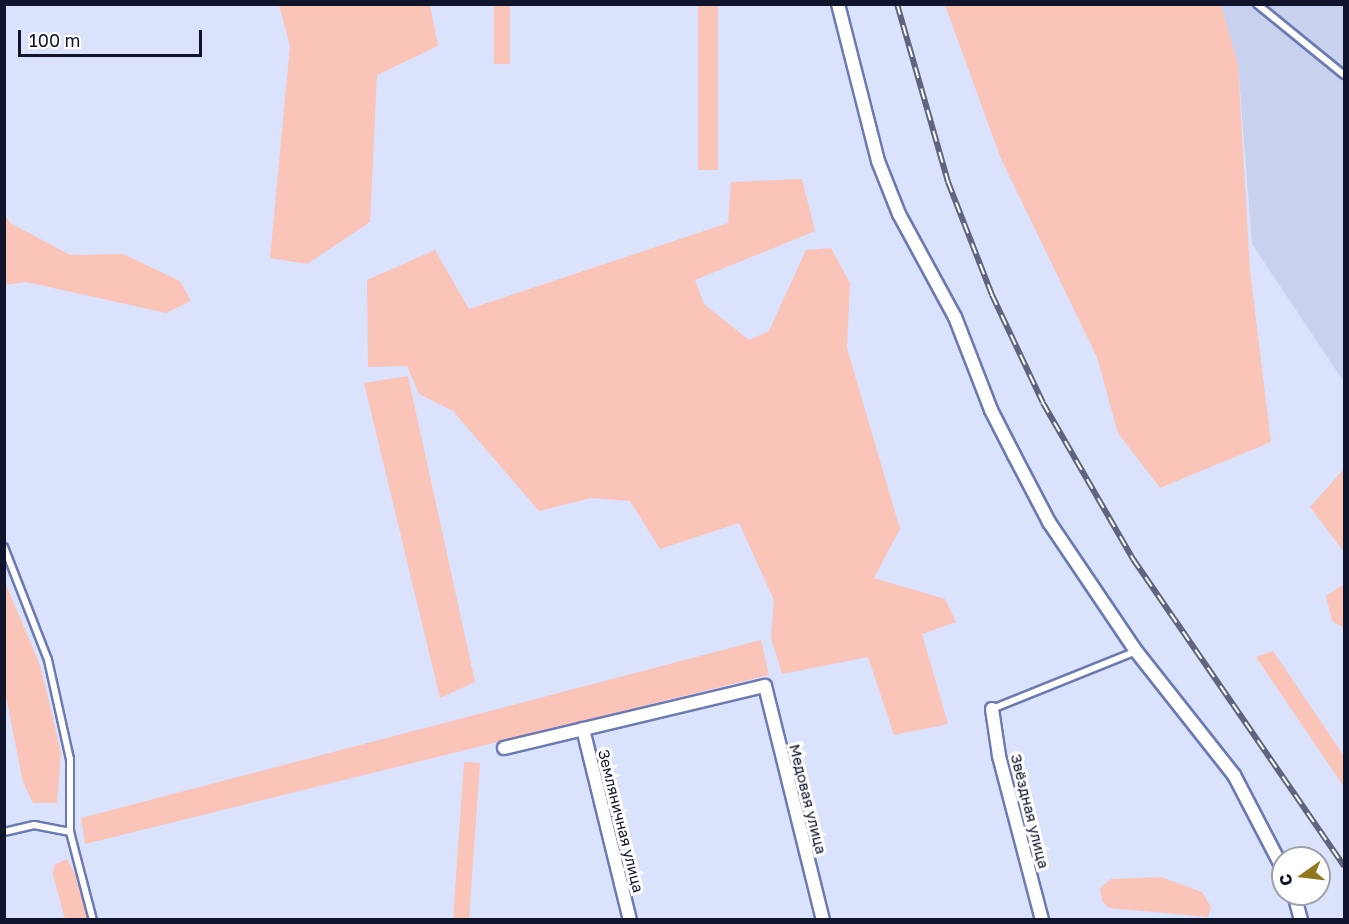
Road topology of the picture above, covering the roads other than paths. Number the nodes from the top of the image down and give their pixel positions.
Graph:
1 (838, 4) edge
2 (1257, 4) edge
3 (1344, 75) edge
4 (4, 547) edge
5 (1136, 651) junction
6 (992, 709) joint
7 (583, 729) junction
8 (504, 748) dead end
9 (4, 832) edge
10 (70, 832) junction
11 (1271, 846) edge
12 (93, 920) edge
13 (630, 920) edge
14 (822, 920) edge
15 (1042, 920) edge

1 - 5 street
2 - 3 lane
4 - 10 lane
5 - 6 lane
5 - 11 street
6 - 15 street, Звёздная улица
7 - 8 street
7 - 13 street, Земляничная улица
7 - 14 street, Медовая улица
9 - 10 lane
10 - 12 lane

